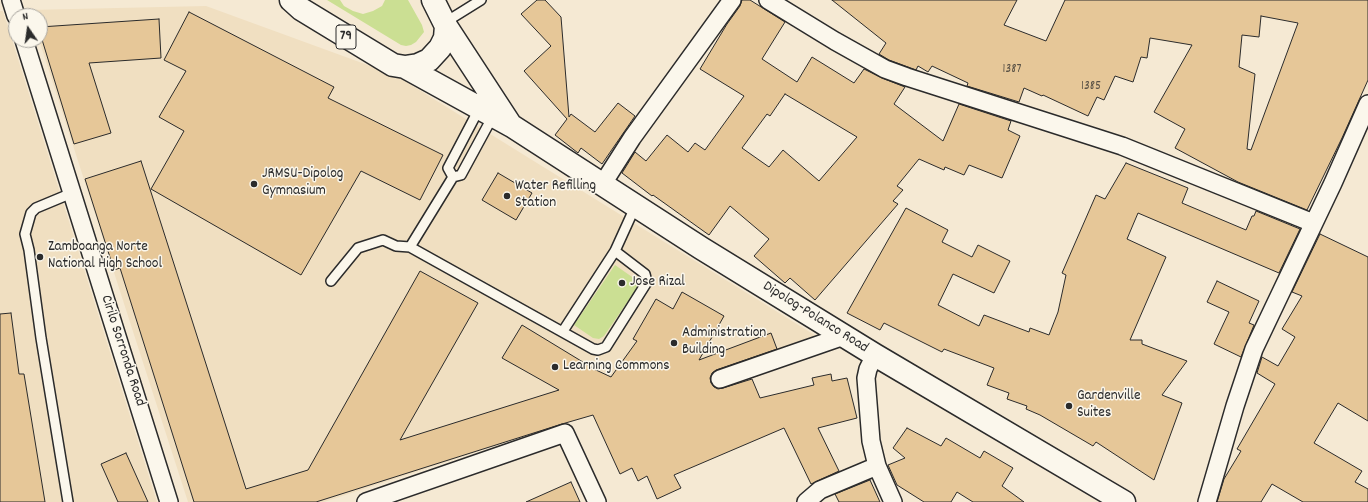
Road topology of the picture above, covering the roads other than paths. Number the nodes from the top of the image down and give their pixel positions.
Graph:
1 (291, 0) edge
2 (433, 0) edge
3 (481, 0) edge
4 (732, 0) edge
5 (768, 0) edge
6 (445, 24) junction
7 (27, 48) edge
8 (405, 67) junction
9 (1368, 104) edge
10 (486, 112) junction
11 (512, 126) junction
12 (453, 177) junction
13 (602, 185) junction
14 (72, 193) junction
15 (635, 207) junction
16 (1313, 223) junction
17 (410, 247) junction
18 (615, 251) junction
19 (331, 281) dead end
20 (563, 331) junction
21 (844, 336) junction
22 (875, 355) junction
23 (720, 379) dead end
24 (877, 466) junction
25 (68, 502) edge
26 (169, 502) edge
27 (369, 502) edge
28 (597, 502) edge
29 (806, 502) edge
30 (893, 502) edge
31 (1124, 502) edge
32 (1207, 502) edge

1 - 8 highway, 79
2 - 6 highway
3 - 6 lane
4 - 13 street
5 - 16 street
6 - 8 highway
6 - 11 highway
7 - 14 street, Cirilo Sorronda Road
8 - 10 highway, Dipolog-Polanco Road
9 - 16 street
10 - 11 highway, Dipolog-Polanco Road
10 - 12 lane
10 - 12 lane
11 - 13 highway, Dipolog-Polanco Road
12 - 17 lane
13 - 15 highway, Dipolog-Polanco Road
14 - 25 lane
14 - 26 street, Cirilo Sorronda Road
15 - 18 lane
15 - 21 highway, Dipolog-Polanco Road
16 - 32 street
17 - 19 lane
17 - 20 lane
18 - 20 lane
18 - 20 lane
21 - 22 highway, Dipolog-Polanco Road
21 - 23 street
22 - 24 street
22 - 31 highway, Dipolog-Polanco Road
24 - 29 street
24 - 30 street
27 - 28 street

